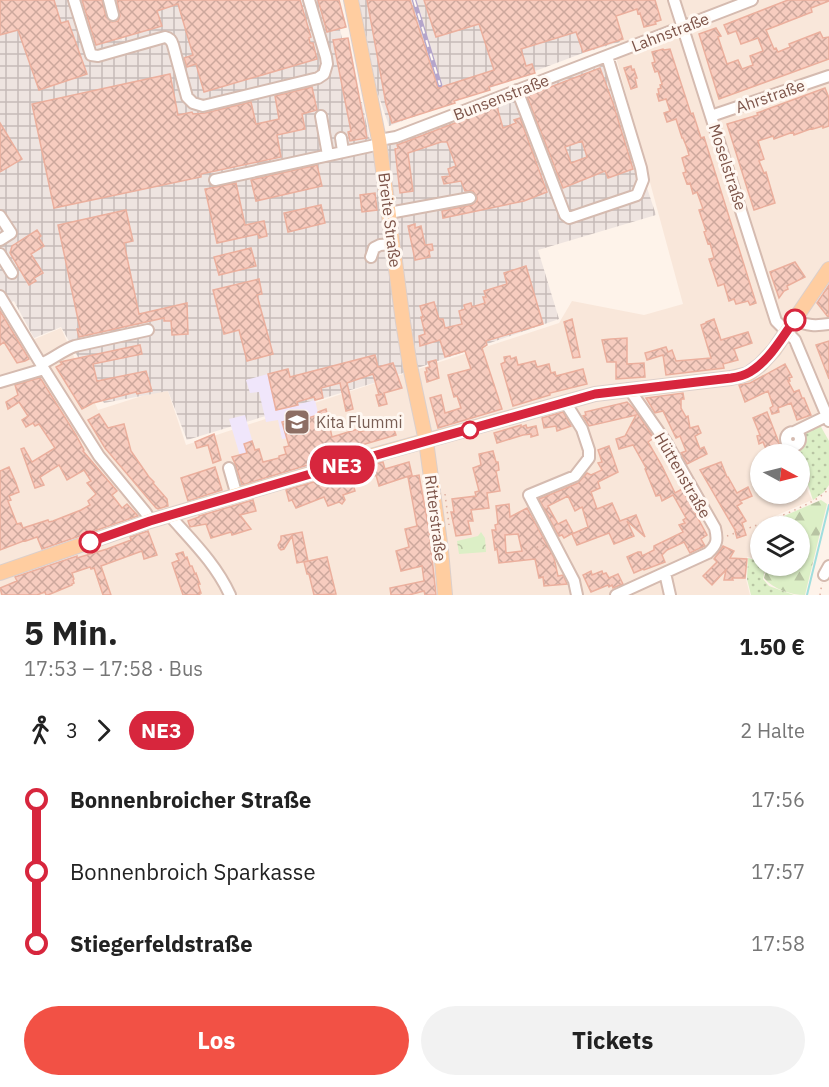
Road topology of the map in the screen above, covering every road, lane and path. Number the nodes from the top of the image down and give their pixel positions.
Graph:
1 (74, 0) edge
2 (109, 0) edge
3 (309, 0) edge
4 (351, 0) edge
5 (674, 0) edge
6 (752, 0) edge
7 (113, 15) dead end
8 (682, 26) junction
9 (621, 50) joint
10 (607, 56) junction
11 (829, 76) edge
12 (517, 90) junction
13 (321, 116) dead end
14 (711, 116) junction
15 (341, 138) dead end
16 (380, 142) junction
17 (344, 152) junction
18 (328, 155) junction
19 (215, 180) dead end
20 (470, 198) dead end
21 (389, 213) junction
22 (0, 216) edge
23 (0, 240) edge
24 (393, 241) junction
25 (373, 243) dead end
26 (0, 254) edge
27 (370, 258) dead end
28 (829, 268) edge
29 (12, 273) dead end
30 (0, 296) edge
31 (829, 324) edge
32 (791, 325) junction
33 (148, 330) dead end
34 (42, 367) junction
35 (0, 382) edge
36 (629, 389) junction
37 (565, 402) junction
38 (828, 419) edge
39 (426, 441) junction
40 (798, 444) edge
41 (229, 468) dead end
42 (828, 490) edge
43 (237, 496) junction
44 (170, 516) junction
45 (150, 521) junction
46 (717, 537) junction
47 (553, 541) junction
48 (525, 549) dead end
49 (0, 573) edge
50 (665, 573) junction
51 (230, 595) edge
52 (445, 595) edge
53 (577, 595) edge
54 (616, 595) edge
55 (670, 595) edge

1 - 3 street
2 - 7 street
4 - 16 main road, Breite Straße
5 - 8 street, Moselstraße
6 - 8 street, Lahnstraße
8 - 9 street, Lahnstraße
8 - 14 street, Moselstraße
9 - 10 street, Bunsenstraße
10 - 12 street, Bunsenstraße
10 - 12 street
11 - 14 street, Ahrstraße
12 - 16 street, Bunsenstraße
13 - 18 street
14 - 32 street, Moselstraße
15 - 17 street
16 - 17 street, Bunsenstraße
16 - 21 main road, Breite Straße
17 - 18 street, Bunsenstraße
18 - 19 street, Bunsenstraße
20 - 21 street
21 - 24 main road, Breite Straße
22 - 23 street
24 - 25 street
24 - 27 street
24 - 39 main road, Breite Straße
26 - 29 street
28 - 32 main road
30 - 34 street
31 - 32 street
32 - 36 main road
32 - 38 street, Moselstraße
33 - 34 street
34 - 35 street
34 - 45 street
36 - 37 main road
36 - 46 street, Hüttenstraße
37 - 39 main road
37 - 47 street
38 - 40 street
39 - 43 main road
39 - 52 main road, Ritterstraße
41 - 43 street
42 - 46 path
43 - 44 main road
44 - 45 main road
44 - 51 street
45 - 49 main road
46 - 50 street, Hüttenstraße
47 - 48 path
47 - 53 street
50 - 54 street, Hüttenstraße
50 - 55 street

